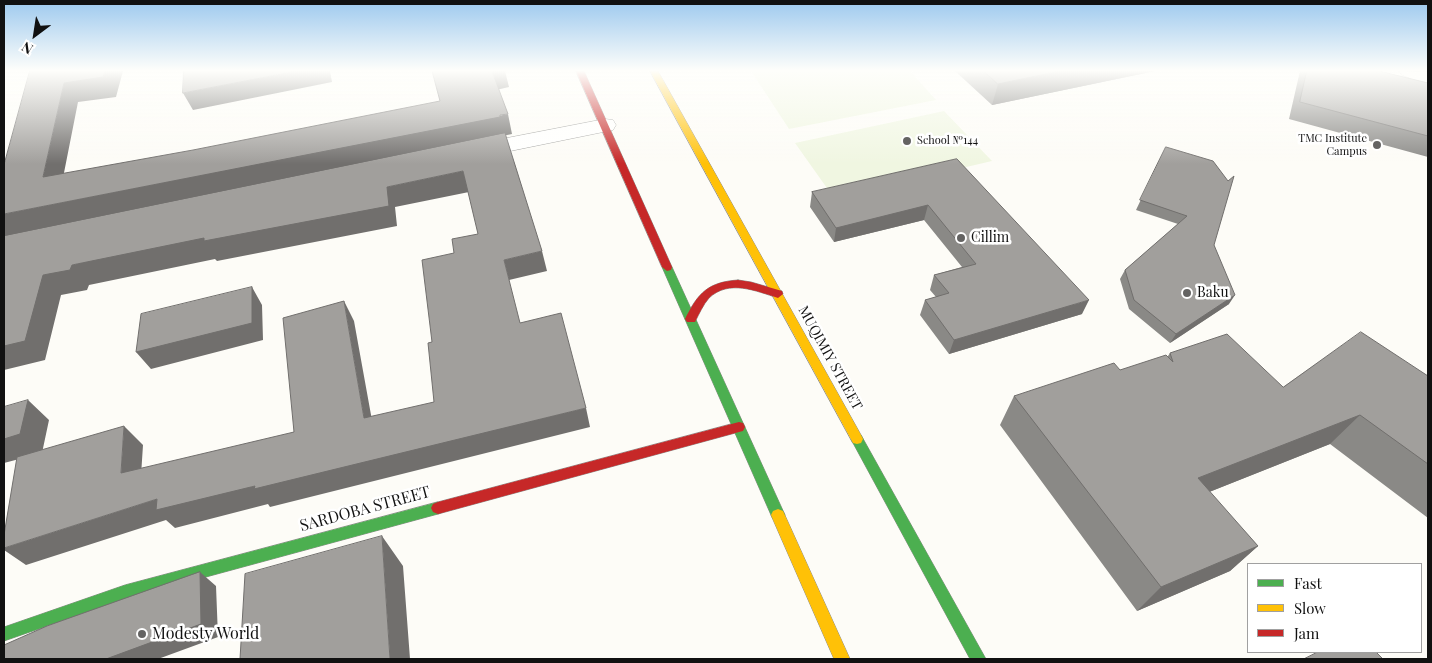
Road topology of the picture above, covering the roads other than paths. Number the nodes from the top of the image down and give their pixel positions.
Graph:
1 (594, 102) edge
2 (671, 102) edge
3 (605, 125) junction
4 (449, 157) edge
5 (778, 294) junction
6 (691, 319) junction
7 (739, 427) junction
8 (4, 634) edge
9 (842, 659) edge
10 (978, 659) edge

1 - 3 main road
2 - 5 main road, MUQIMIY STREET
3 - 4 street
3 - 6 main road
5 - 6 main road
5 - 10 main road, MUQIMIY STREET
6 - 7 main road
7 - 8 main road, SARDOBA STREET
7 - 9 main road

